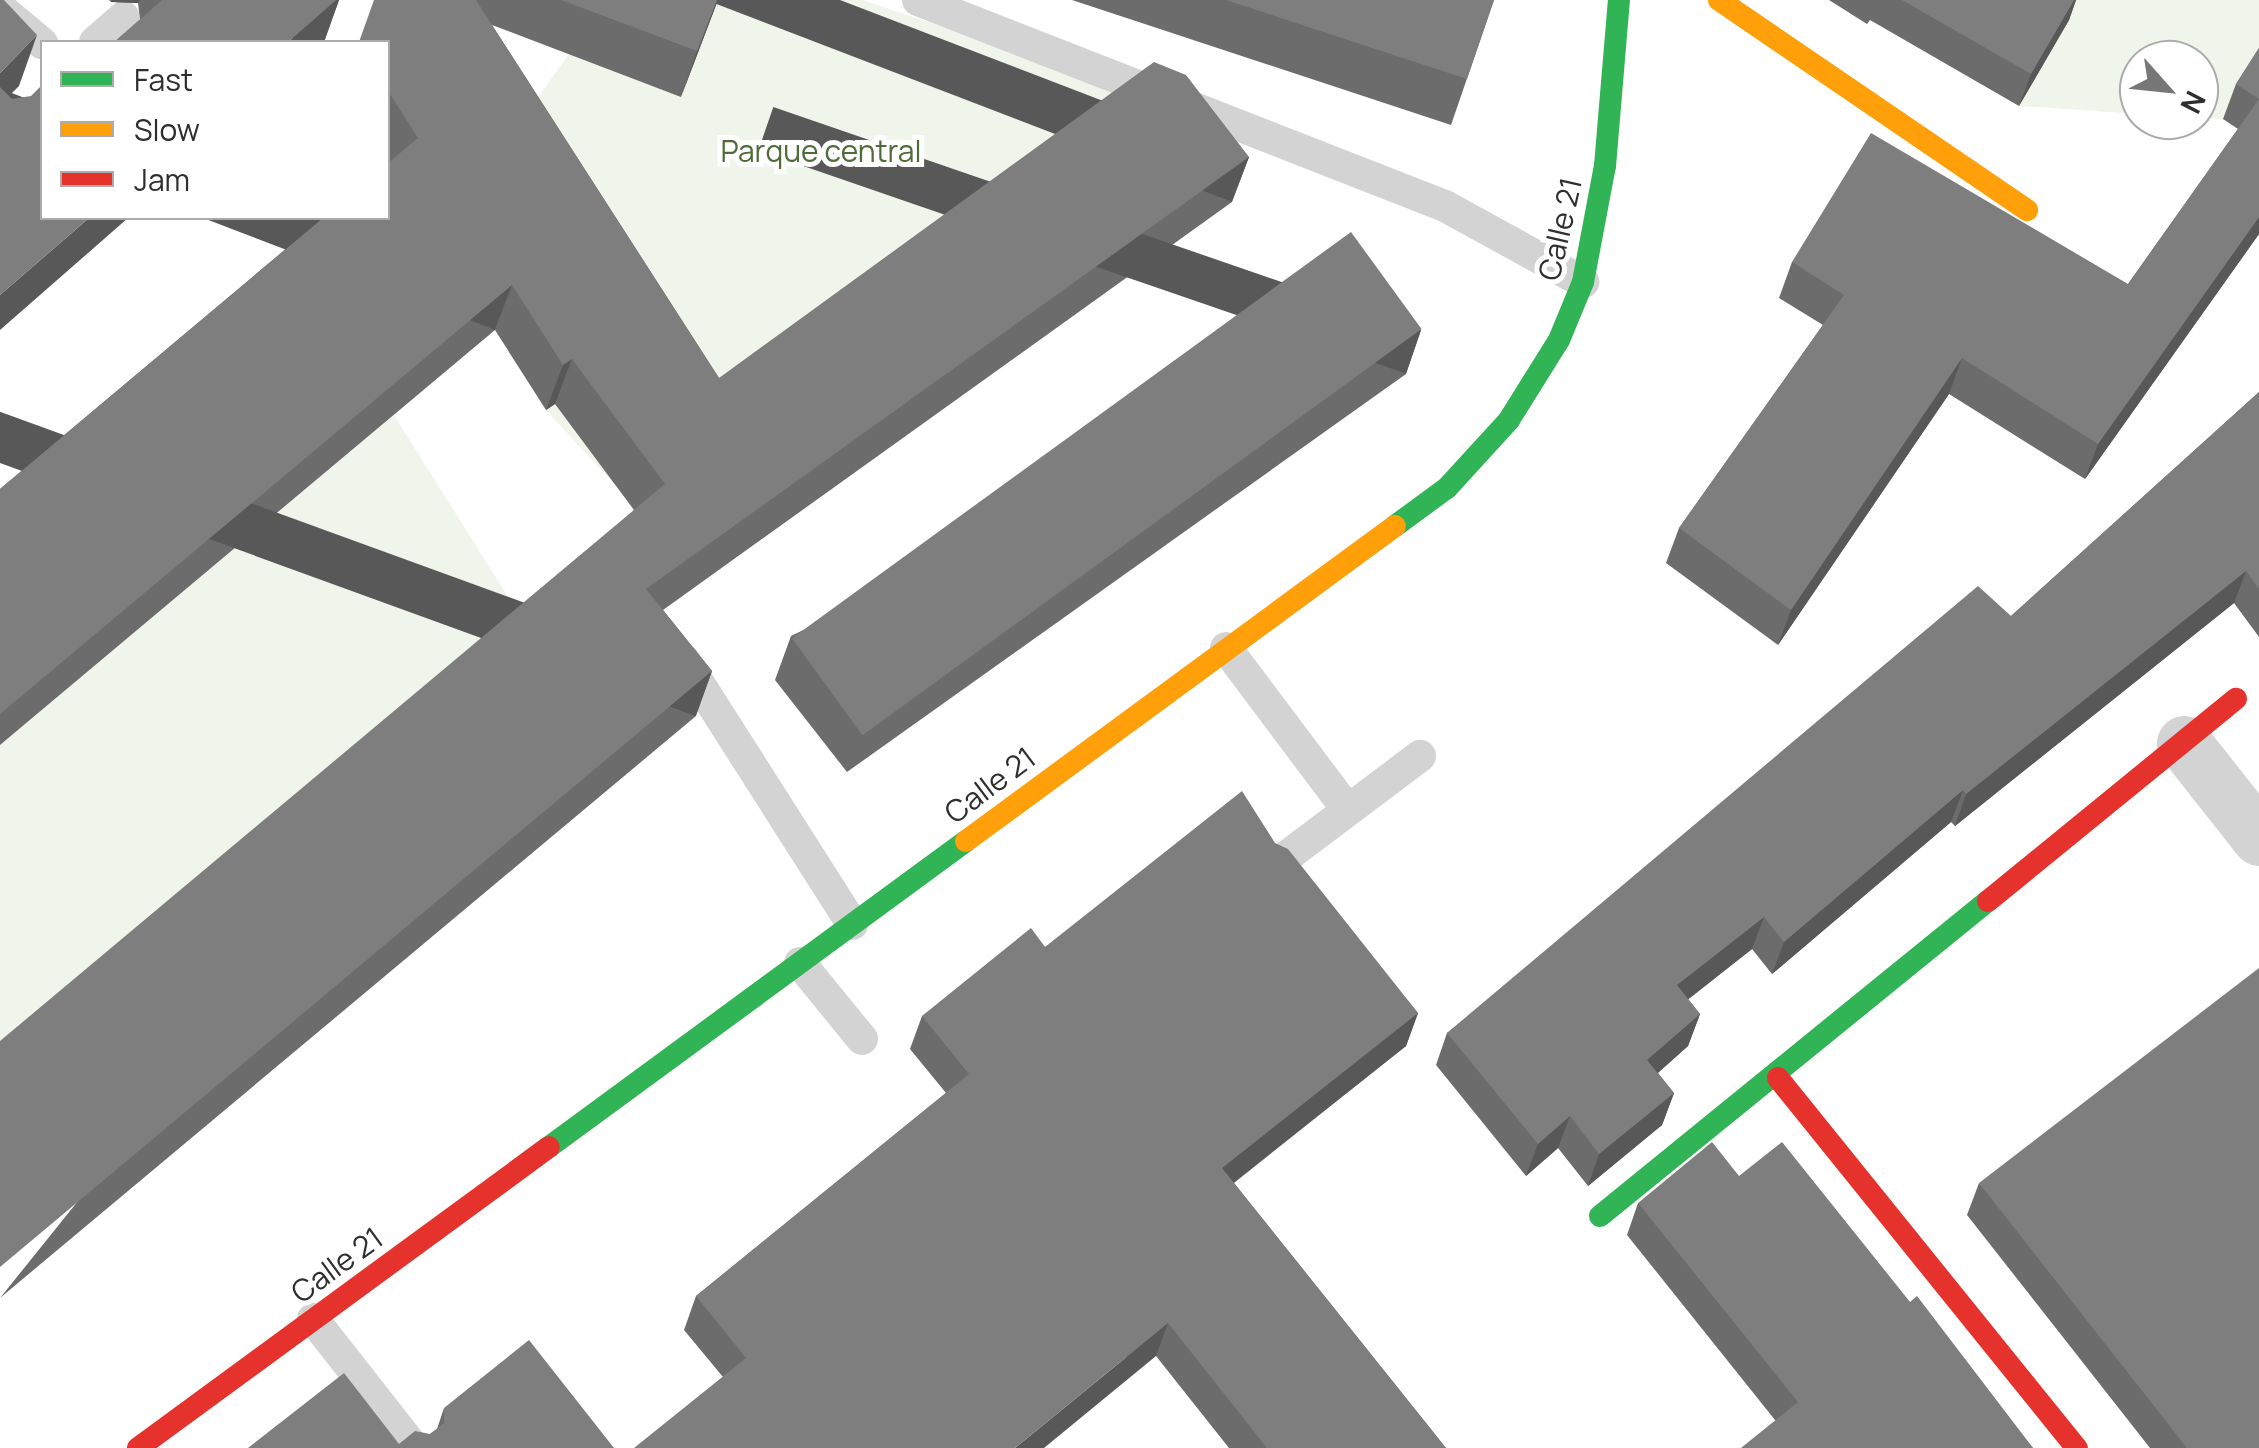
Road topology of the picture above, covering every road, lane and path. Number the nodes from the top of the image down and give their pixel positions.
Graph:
1 (918, 0) edge
2 (1619, 0) edge
3 (1720, 0) edge
4 (0, 8) edge
5 (124, 16) dead end
6 (98, 40) edge
7 (40, 42) edge
8 (2027, 210) dead end
9 (1582, 282) junction
10 (1226, 648) junction
11 (684, 660) edge
12 (2236, 699) dead end
13 (2184, 743) junction
14 (1420, 756) dead end
15 (1346, 808) junction
16 (2259, 838) edge
17 (1278, 863) edge
18 (852, 924) junction
19 (800, 963) junction
20 (862, 1039) dead end
21 (1778, 1078) junction
22 (1600, 1216) dead end
23 (313, 1319) junction
24 (138, 1448) edge
25 (414, 1448) edge
26 (2077, 1448) edge

1 - 9 lane
2 - 9 street, Calle 21
3 - 8 street
4 - 7 lane
5 - 6 lane
9 - 10 street, Calle 21
10 - 15 lane
10 - 18 street, Calle 21
11 - 18 lane
12 - 13 street
13 - 16 street
13 - 21 street
14 - 15 lane
15 - 17 lane
18 - 19 street, Calle 21
19 - 20 lane
19 - 23 street, Calle 21
21 - 22 street
21 - 26 street
23 - 24 street, Calle 21
23 - 25 lane

